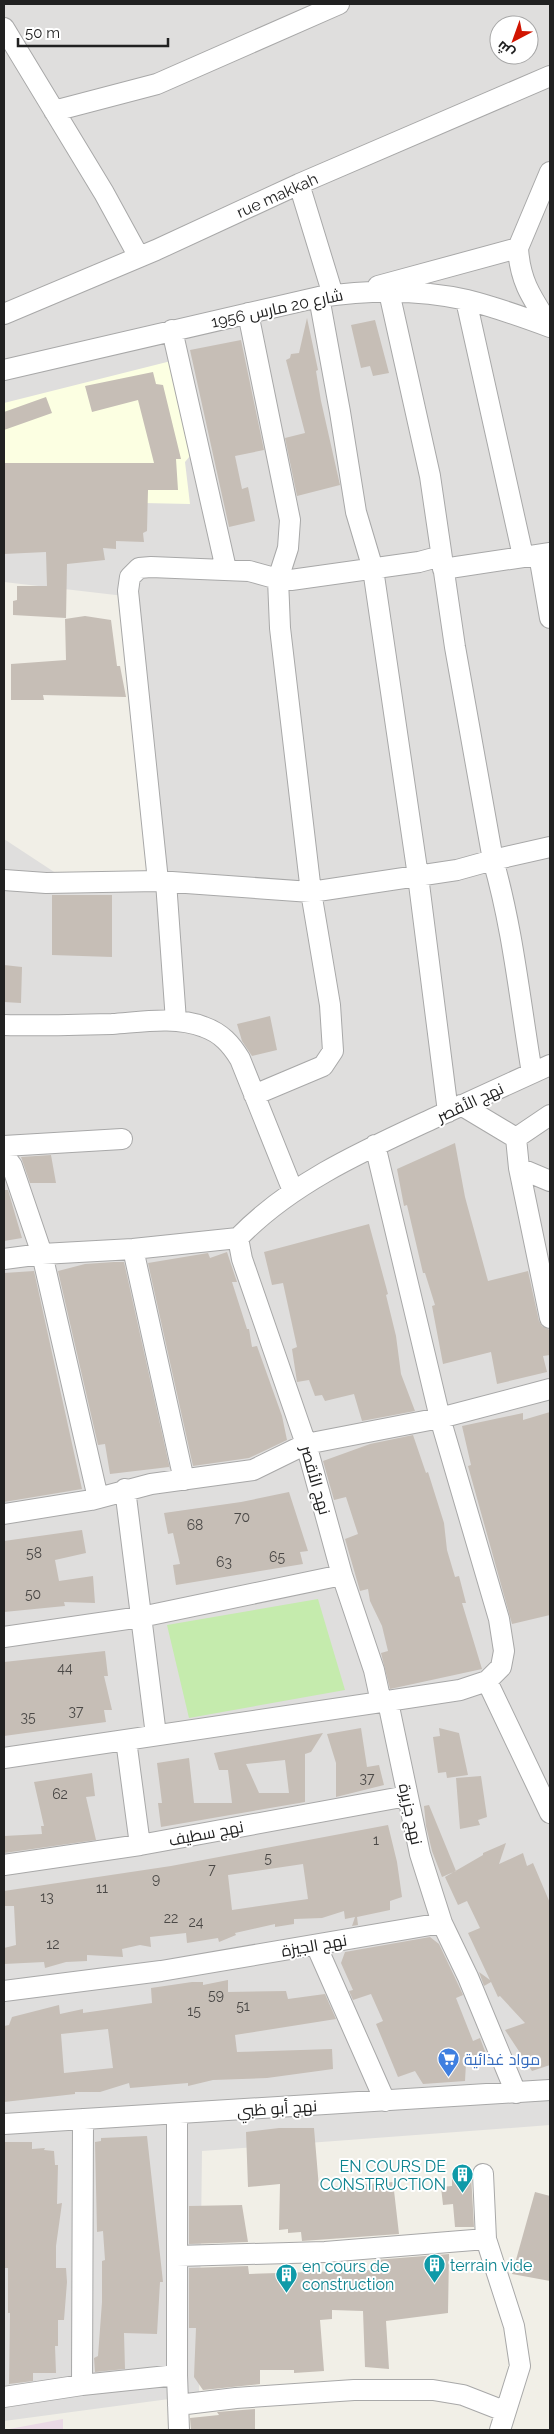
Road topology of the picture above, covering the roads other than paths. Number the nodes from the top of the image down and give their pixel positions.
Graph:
1 (339, 4) edge
2 (4, 28) edge
3 (550, 76) edge
4 (54, 111) junction
5 (550, 172) edge
6 (299, 184) junction
7 (518, 248) junction
8 (139, 258) junction
9 (356, 292) junction
10 (389, 292) junction
11 (326, 296) junction
12 (466, 300) junction
13 (248, 312) junction
14 (4, 314) edge
15 (550, 326) edge
16 (172, 330) junction
17 (4, 370) edge
18 (537, 555) edge
19 (442, 563) junction
20 (226, 569) junction
21 (373, 569) junction
22 (278, 579) junction
23 (550, 618) edge
24 (550, 847) edge
25 (493, 860) junction
26 (418, 876) junction
27 (4, 880) edge
28 (162, 882) junction
29 (310, 892) junction
30 (176, 1021) junction
31 (4, 1025) edge
32 (550, 1065) edge
33 (532, 1073) junction
34 (254, 1094) junction
35 (454, 1109) junction
36 (550, 1115) edge
37 (516, 1138) junction
38 (122, 1139) dead end
39 (375, 1145) junction
40 (4, 1146) edge
41 (4, 1155) edge
42 (519, 1168) junction
43 (550, 1181) edge
44 (293, 1191) junction
45 (238, 1238) junction
46 (133, 1249) junction
47 (42, 1254) junction
48 (4, 1260) edge
49 (550, 1318) edge
50 (550, 1389) edge
51 (440, 1418) junction
52 (306, 1444) junction
53 (184, 1480) junction
54 (126, 1489) junction
55 (98, 1498) junction
56 (4, 1514) edge
57 (342, 1575) junction
58 (141, 1617) junction
59 (4, 1636) edge
60 (487, 1681) junction
61 (384, 1702) junction
62 (156, 1734) junction
63 (126, 1740) junction
64 (4, 1758) edge
65 (407, 1796) junction
66 (550, 1814) edge
67 (140, 1845) junction
68 (4, 1866) edge
69 (442, 1923) junction
70 (316, 1945) junction
71 (4, 1991) edge
72 (550, 2090) edge
73 (516, 2092) junction
74 (385, 2101) junction
75 (177, 2114) junction
76 (83, 2119) junction
77 (4, 2124) edge
78 (483, 2174) dead end
79 (486, 2239) junction
80 (177, 2256) junction
81 (177, 2375) junction
82 (82, 2385) junction
83 (4, 2397) edge
84 (178, 2404) junction
85 (502, 2421) edge
86 (179, 2430) edge

1 - 4 street
2 - 4 street
3 - 6 street, rue makkah
4 - 8 street
5 - 7 street
6 - 8 street, rue makkah
6 - 11 street
7 - 9 street
7 - 15 street
8 - 14 street, rue makkah
9 - 10 street, شارع 20 مارس 1956
9 - 11 street, شارع 20 مارس 1956
10 - 12 street, شارع 20 مارس 1956
10 - 19 street
11 - 13 street, شارع 20 مارس 1956
11 - 21 street
12 - 15 street, شارع 20 مارس 1956
12 - 18 street
13 - 16 street, شارع 20 مارس 1956
13 - 22 street
16 - 17 street, شارع 20 مارس 1956
16 - 20 street
18 - 19 street
18 - 23 street
19 - 21 street
19 - 25 street
20 - 22 street
20 - 28 street
21 - 22 street
21 - 26 street
22 - 29 street
24 - 25 street
25 - 26 street
25 - 33 street
26 - 29 street
26 - 35 street
27 - 28 street
28 - 29 street
28 - 30 street
29 - 34 street
30 - 31 street
30 - 34 street
32 - 33 street, نهج الأقصر
33 - 35 street, نهج الأقصر
34 - 44 street
35 - 37 street
35 - 39 street, نهج الأقصر
36 - 37 street
37 - 42 street
38 - 40 street
39 - 44 street, نهج الأقصر
39 - 51 street
41 - 47 street
42 - 43 street
42 - 49 street
44 - 45 street, نهج الأقصر
45 - 46 street
45 - 52 street, نهج الأقصر
46 - 47 street
46 - 53 street
47 - 48 street
47 - 55 street
50 - 51 street
51 - 52 street
51 - 60 street
52 - 53 street
52 - 57 street, نهج الأقصر
53 - 54 street
54 - 55 street
54 - 58 street
55 - 56 street
57 - 58 street
57 - 61 street, نهج الأقصر
58 - 59 street
58 - 62 street
60 - 61 street
60 - 66 street
61 - 62 street
61 - 65 street, نهج جزيرة
62 - 63 street
63 - 64 street
63 - 67 street
65 - 67 street, نهج سطيف
65 - 69 street, نهج جزيرة
67 - 68 street, نهج سطيف
69 - 70 street, نهج الجيزة
69 - 73 street
70 - 71 street, نهج الجيزة
70 - 74 street
72 - 73 street, نهج أبو ظبي
73 - 74 street, نهج أبو ظبي
74 - 75 street, نهج أبو ظبي
75 - 76 street, نهج أبو ظبي
75 - 80 street
76 - 77 street, نهج أبو ظبي
76 - 82 street
78 - 79 street
79 - 80 street
79 - 85 street
80 - 81 street
81 - 82 street
81 - 84 street
82 - 83 street
84 - 85 street
84 - 86 street

